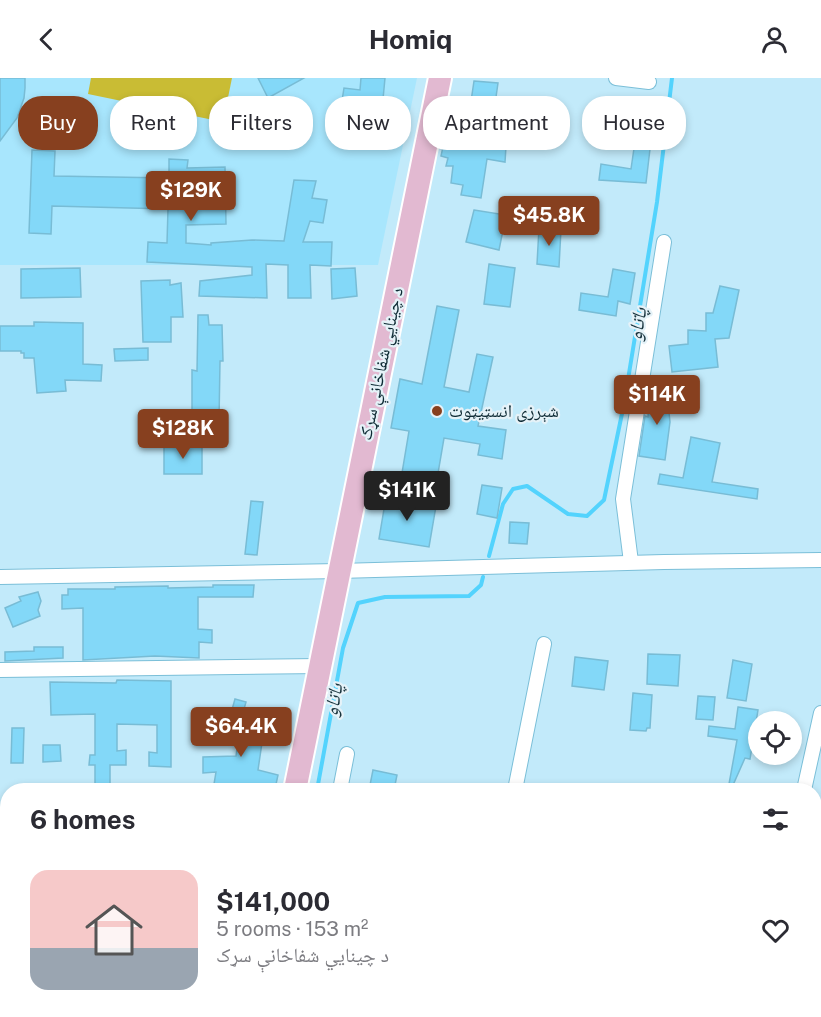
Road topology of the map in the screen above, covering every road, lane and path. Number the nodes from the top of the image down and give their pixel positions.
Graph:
1 (440, 78) edge
2 (616, 78) edge
3 (649, 82) dead end
4 (664, 242) dead end
5 (821, 560) edge
6 (631, 562) junction
7 (339, 571) junction
8 (0, 577) edge
9 (544, 644) dead end
10 (320, 666) junction
11 (0, 670) edge
12 (821, 713) edge
13 (347, 754) dead end
14 (295, 783) edge
15 (341, 783) edge
16 (516, 783) edge
17 (807, 783) edge

1 - 7 main road, د چينايي شفاخانې سړک
2 - 3 street
4 - 6 street
5 - 6 street
6 - 7 street
7 - 8 street
7 - 10 main road, د چينايي شفاخانې سړک
9 - 16 street
10 - 11 street
10 - 14 main road, د چينايي شفاخانې سړک
12 - 17 street
13 - 15 street

